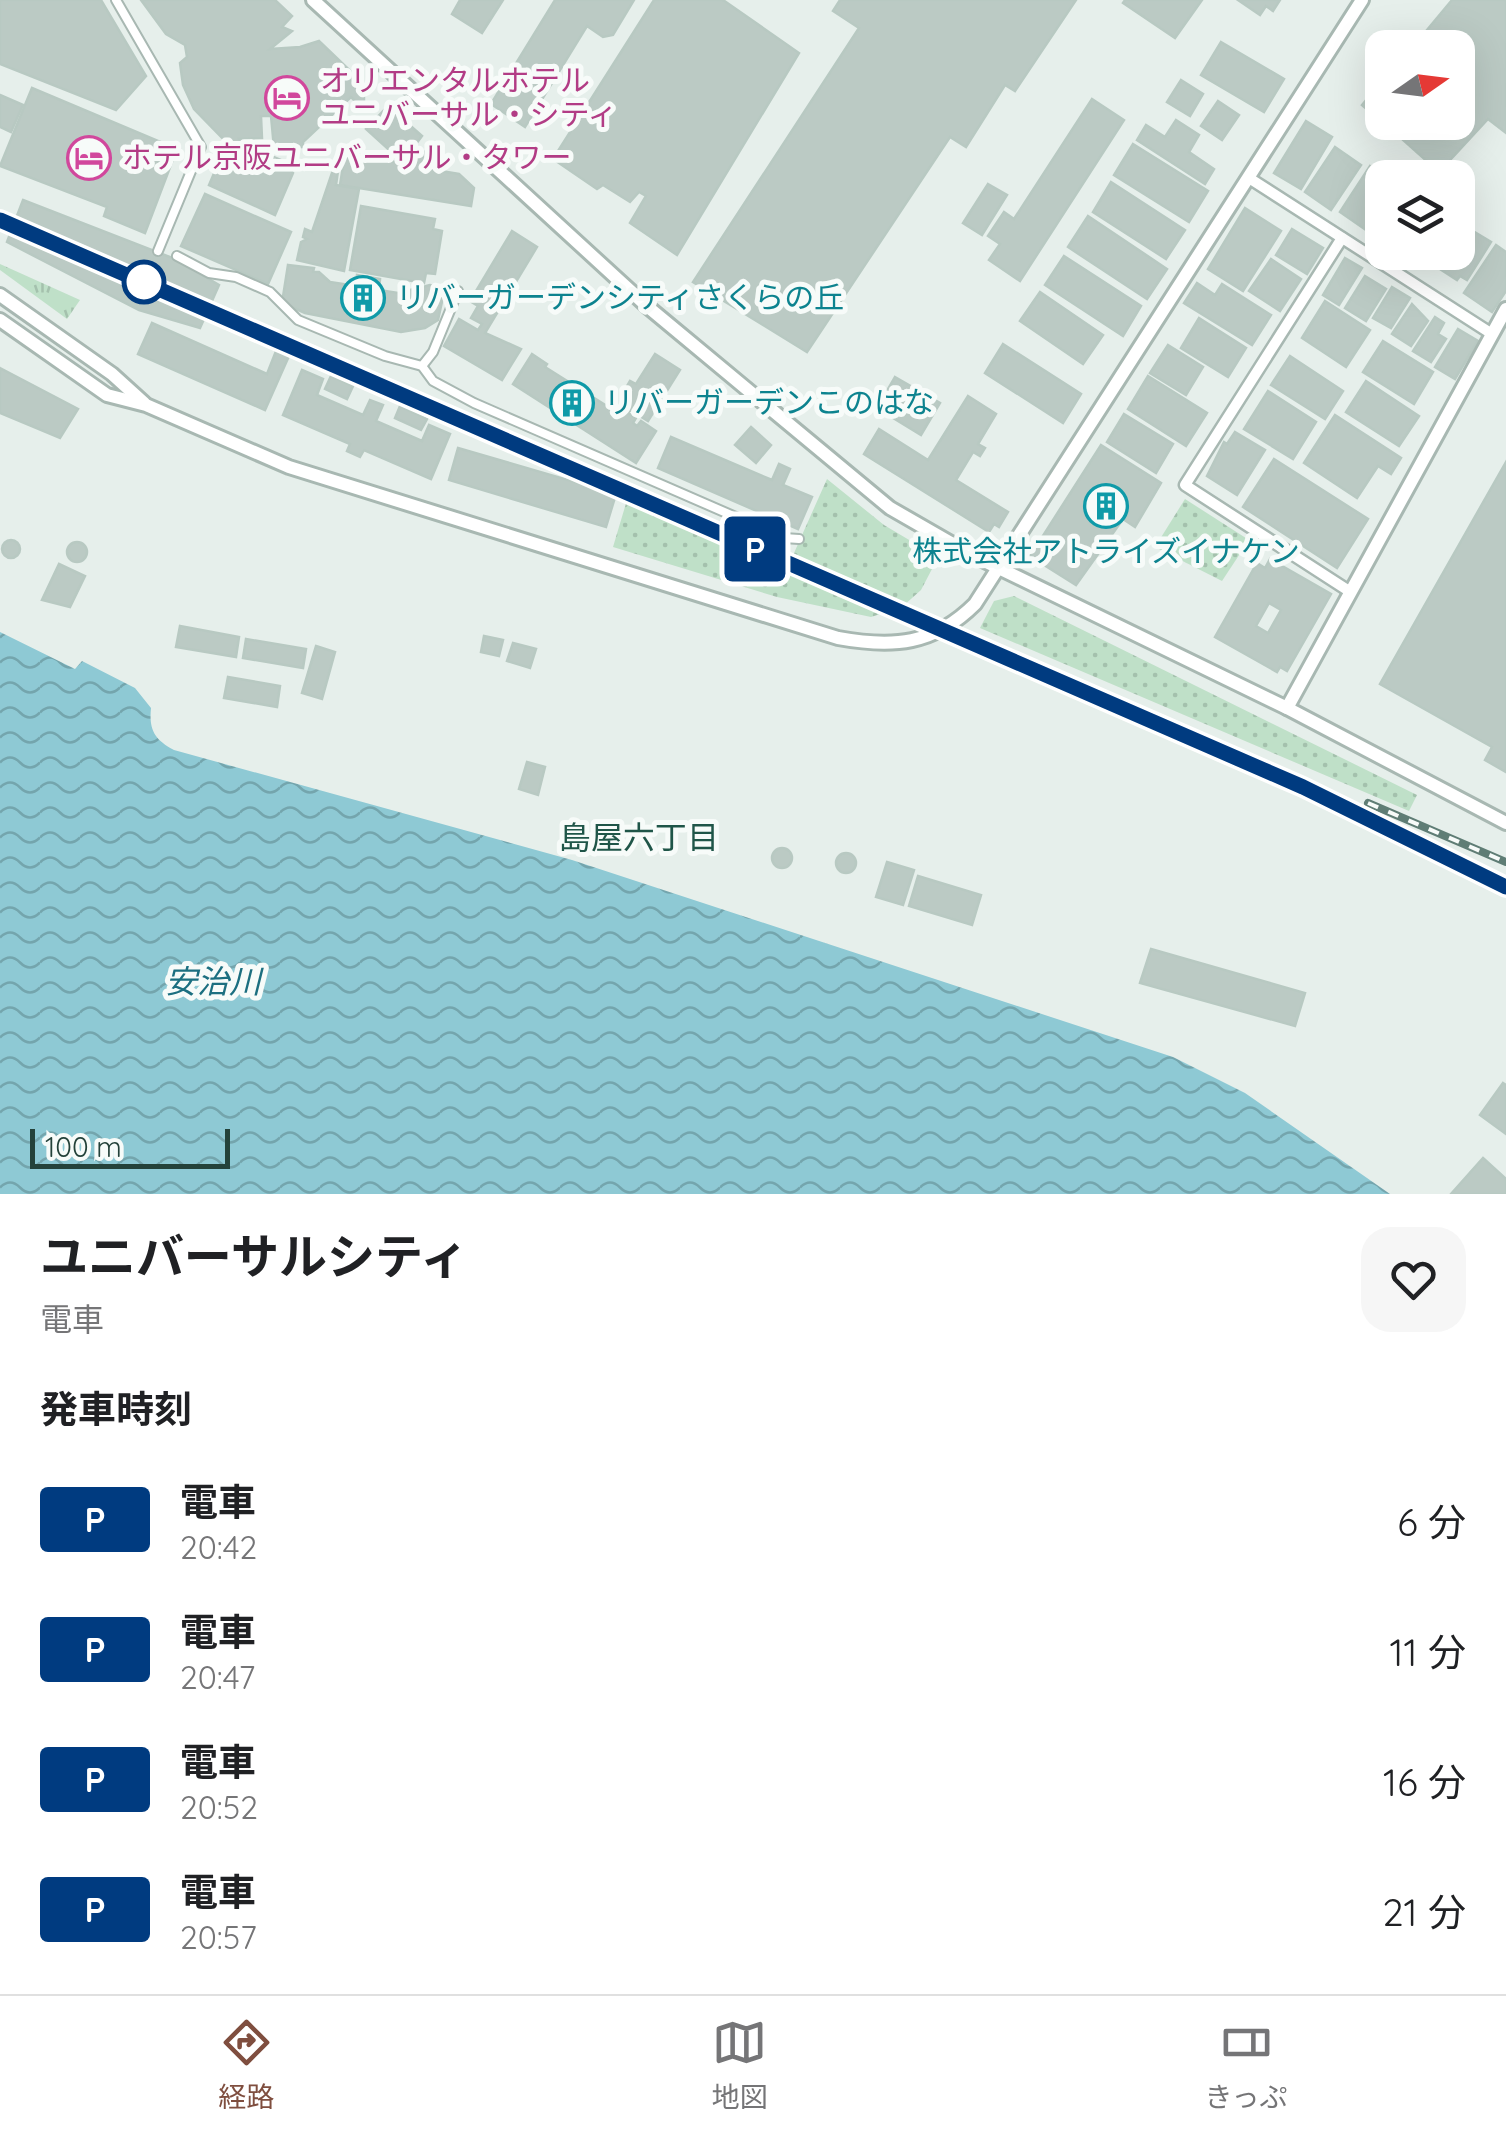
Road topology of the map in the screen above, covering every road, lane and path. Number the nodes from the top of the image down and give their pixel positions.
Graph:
1 (116, 0) edge
2 (313, 0) edge
3 (1362, 0) edge
4 (1248, 178) junction
5 (1342, 238) junction
6 (158, 251) dead end
7 (176, 256) dead end
8 (458, 291) dead end
9 (0, 295) edge
10 (1506, 309) edge
11 (0, 320) edge
12 (1492, 334) junction
13 (422, 366) junction
14 (146, 405) junction
15 (799, 539) dead end
16 (1000, 569) junction
17 (1349, 591) junction
18 (1287, 708) junction
19 (1506, 823) edge

1 - 6 street
2 - 16 street
3 - 4 street
4 - 5 street
4 - 16 street
5 - 12 street
5 - 17 street
7 - 13 street
8 - 13 street
9 - 14 street
10 - 12 street
11 - 14 street
12 - 17 street
13 - 15 street
14 - 16 street
16 - 18 street
17 - 18 street
18 - 19 street

